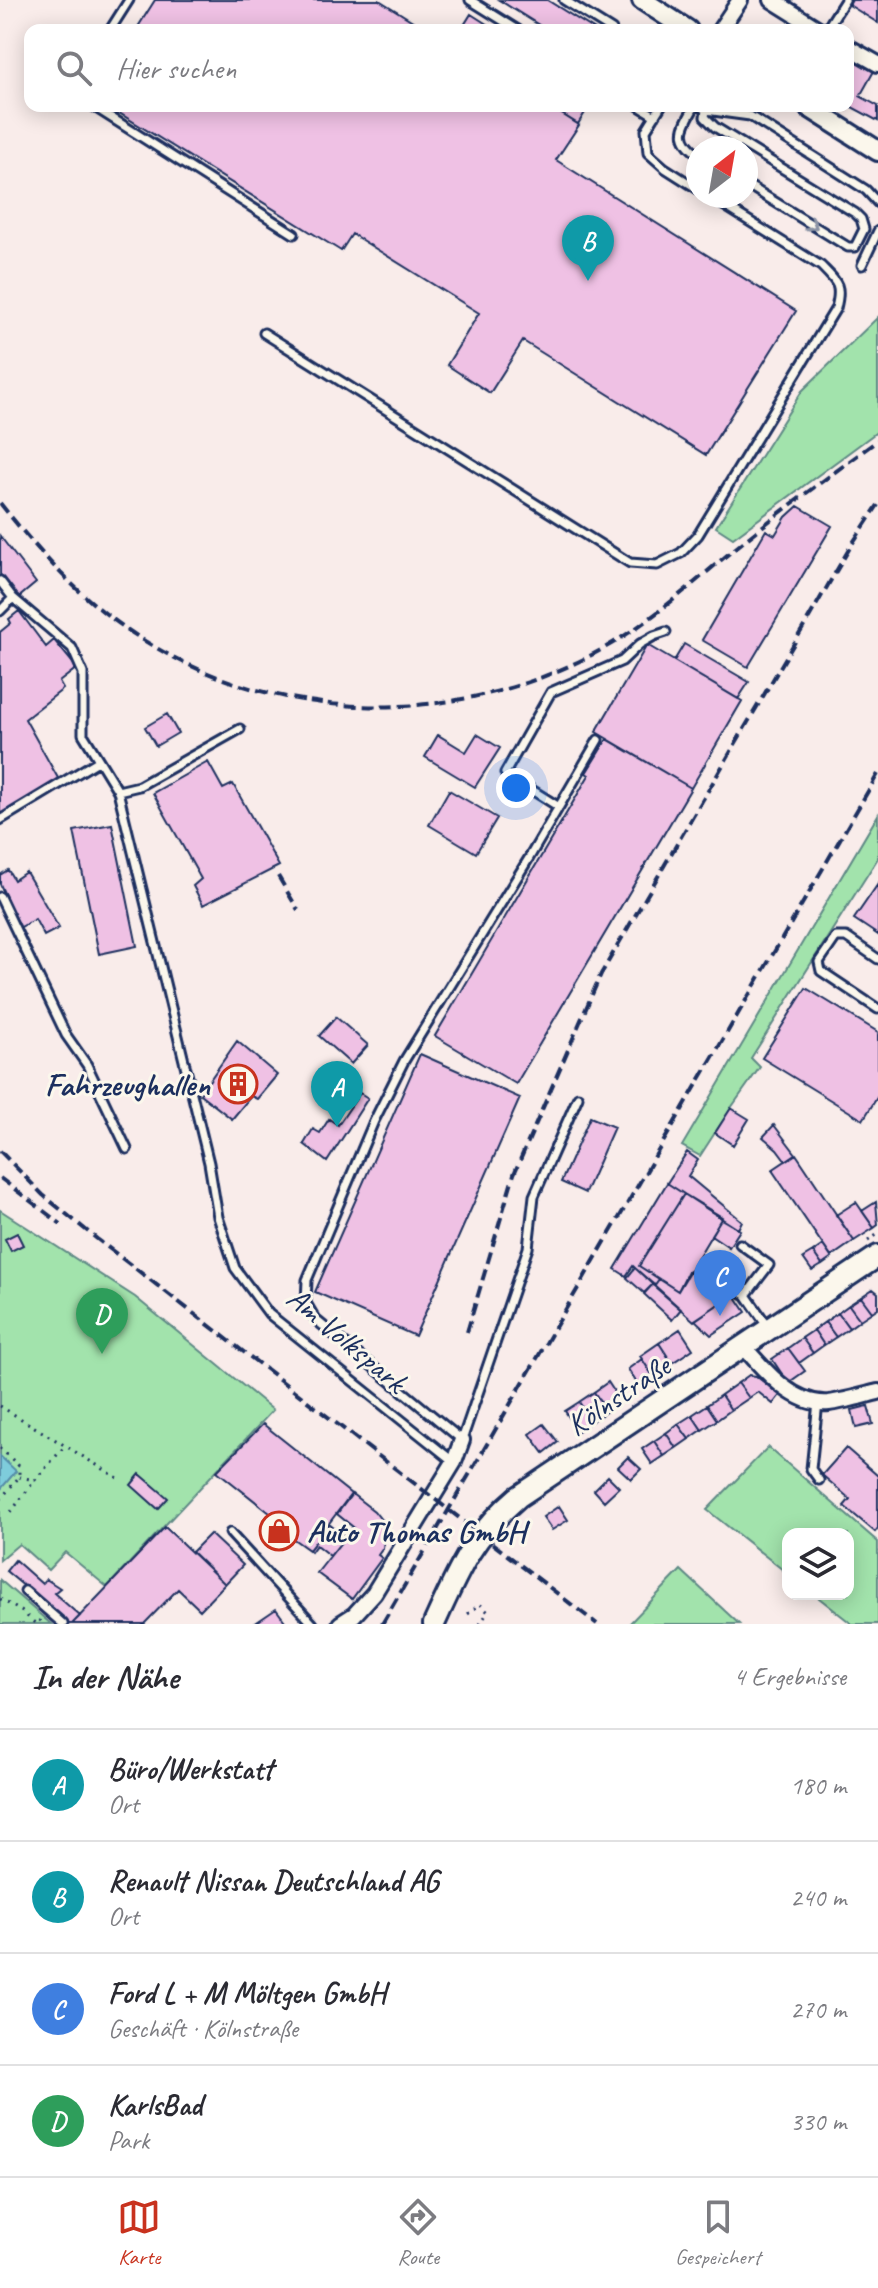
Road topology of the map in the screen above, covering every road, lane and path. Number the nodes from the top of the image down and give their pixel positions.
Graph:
1 (129, 0) edge
2 (470, 0) edge
3 (564, 0) edge
4 (642, 0) edge
5 (740, 0) edge
6 (772, 0) edge
7 (845, 0) edge
8 (114, 24) edge
9 (508, 24) edge
10 (602, 24) edge
11 (679, 24) edge
12 (724, 24) edge
13 (810, 24) edge
14 (830, 24) edge
15 (854, 50) edge
16 (878, 64) edge
17 (102, 112) edge
18 (649, 112) edge
19 (657, 112) edge
20 (696, 112) edge
21 (702, 112) edge
22 (728, 112) edge
23 (816, 112) edge
24 (655, 116) junction
25 (730, 136) edge
26 (686, 143) edge
27 (878, 151) edge
28 (758, 153) edge
29 (686, 181) edge
30 (758, 191) edge
31 (878, 203) edge
32 (728, 208) edge
33 (878, 231) edge
34 (294, 234) dead end
35 (862, 265) dead end
36 (264, 333) dead end
37 (0, 581) edge
38 (13, 598) junction
39 (0, 611) edge
40 (666, 632) dead end
41 (240, 729) dead end
42 (598, 740) dead end
43 (98, 761) junction
44 (118, 791) junction
45 (559, 807) junction
46 (0, 820) edge
47 (0, 897) edge
48 (878, 959) edge
49 (878, 1009) edge
50 (192, 1053) dead end
51 (183, 1056) junction
52 (578, 1097) dead end
53 (127, 1149) dead end
54 (740, 1244) dead end
55 (878, 1256) edge
56 (709, 1275) dead end
57 (746, 1295) junction
58 (769, 1329) junction
59 (744, 1347) junction
60 (875, 1397) edge
61 (818, 1402) junction
62 (0, 1406) edge
63 (462, 1440) junction
64 (65, 1446) junction
65 (0, 1448) edge
66 (454, 1462) junction
67 (19, 1477) junction
68 (118, 1478) dead end
69 (35, 1480) junction
70 (819, 1480) dead end
71 (0, 1500) edge
72 (11, 1512) dead end
73 (230, 1533) dead end
74 (25, 1591) dead end
75 (0, 1599) edge
76 (49, 1612) junction
77 (468, 1614) dead end
78 (63, 1624) edge
79 (313, 1624) edge
80 (340, 1624) edge
81 (434, 1624) edge
82 (480, 1624) edge

1 - 8 lane
2 - 9 lane
3 - 10 lane
4 - 11 street
5 - 12 street
6 - 13 street
7 - 14 lane
15 - 16 street
17 - 34 lane
18 - 24 lane
19 - 24 lane
20 - 26 lane
25 -> 21 lane
22 - 31 lane
23 - 27 street
24 - 29 lane
30 -> 28 lane
32 - 36 lane
33 - 35 lane
37 - 38 lane, Am Volkspark
38 - 39 lane
38 - 43 lane, Am Volkspark
40 - 45 lane
41 - 44 lane
42 - 45 lane
43 - 44 lane, Am Volkspark
43 - 46 lane
44 - 51 lane, Am Volkspark
45 - 63 lane
47 - 53 lane
48 - 49 lane
50 - 51 lane
51 - 66 lane, Am Volkspark
52 - 63 lane
54 - 57 lane
55 - 58 main road, Kölnstraße
56 - 57 lane
57 - 58 lane
58 - 59 main road, Kölnstraße
59 - 61 street
59 - 81 main road, Kölnstraße
60 - 61 street
61 - 70 lane
62 - 64 path
63 - 66 street
64 - 68 path
64 - 69 path
65 - 67 path
66 - 80 street
67 - 69 path
67 - 71 path
69 - 72 path
73 - 79 lane
74 - 76 lane
75 - 76 path
76 - 78 lane
77 - 82 path

